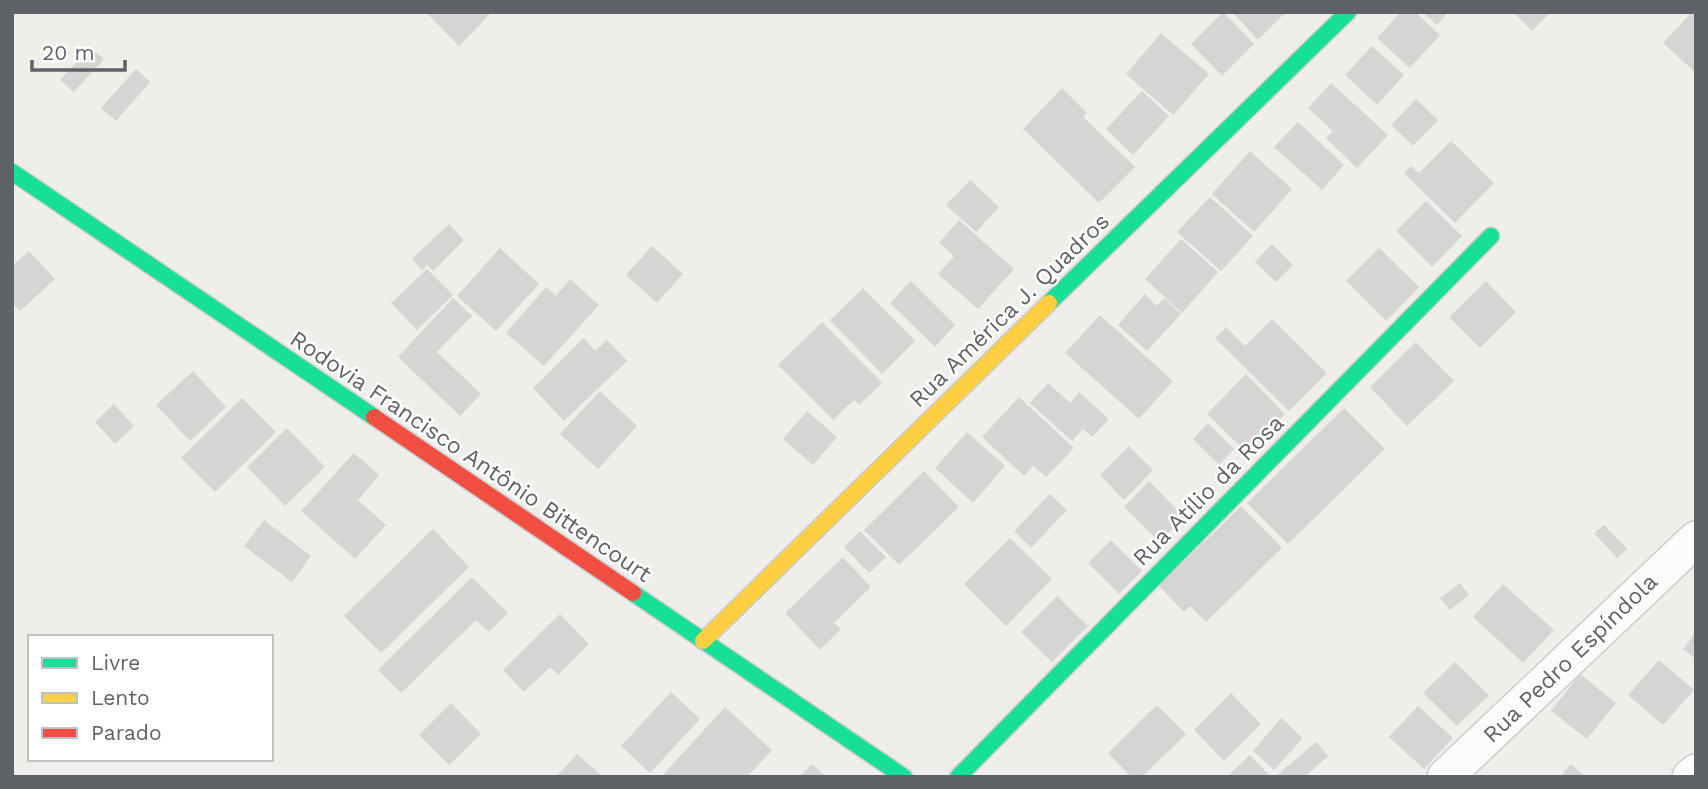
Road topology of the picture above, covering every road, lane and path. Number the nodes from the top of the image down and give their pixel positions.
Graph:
1 (1348, 12) edge
2 (12, 172) edge
3 (1491, 236) dead end
4 (1696, 538) edge
5 (703, 641) junction
6 (1696, 772) edge
7 (904, 777) edge
8 (958, 777) edge
9 (1445, 777) edge
10 (1690, 777) edge

1 - 5 street, Rua América J. Quadros
2 - 5 street, Rodovia Francisco Antônio Bittencourt
3 - 8 street, Rua Atílio da Rosa
4 - 9 street, Rua Pedro Espíndola
5 - 7 street, Rodovia Francisco Antônio Bittencourt
6 - 10 street

